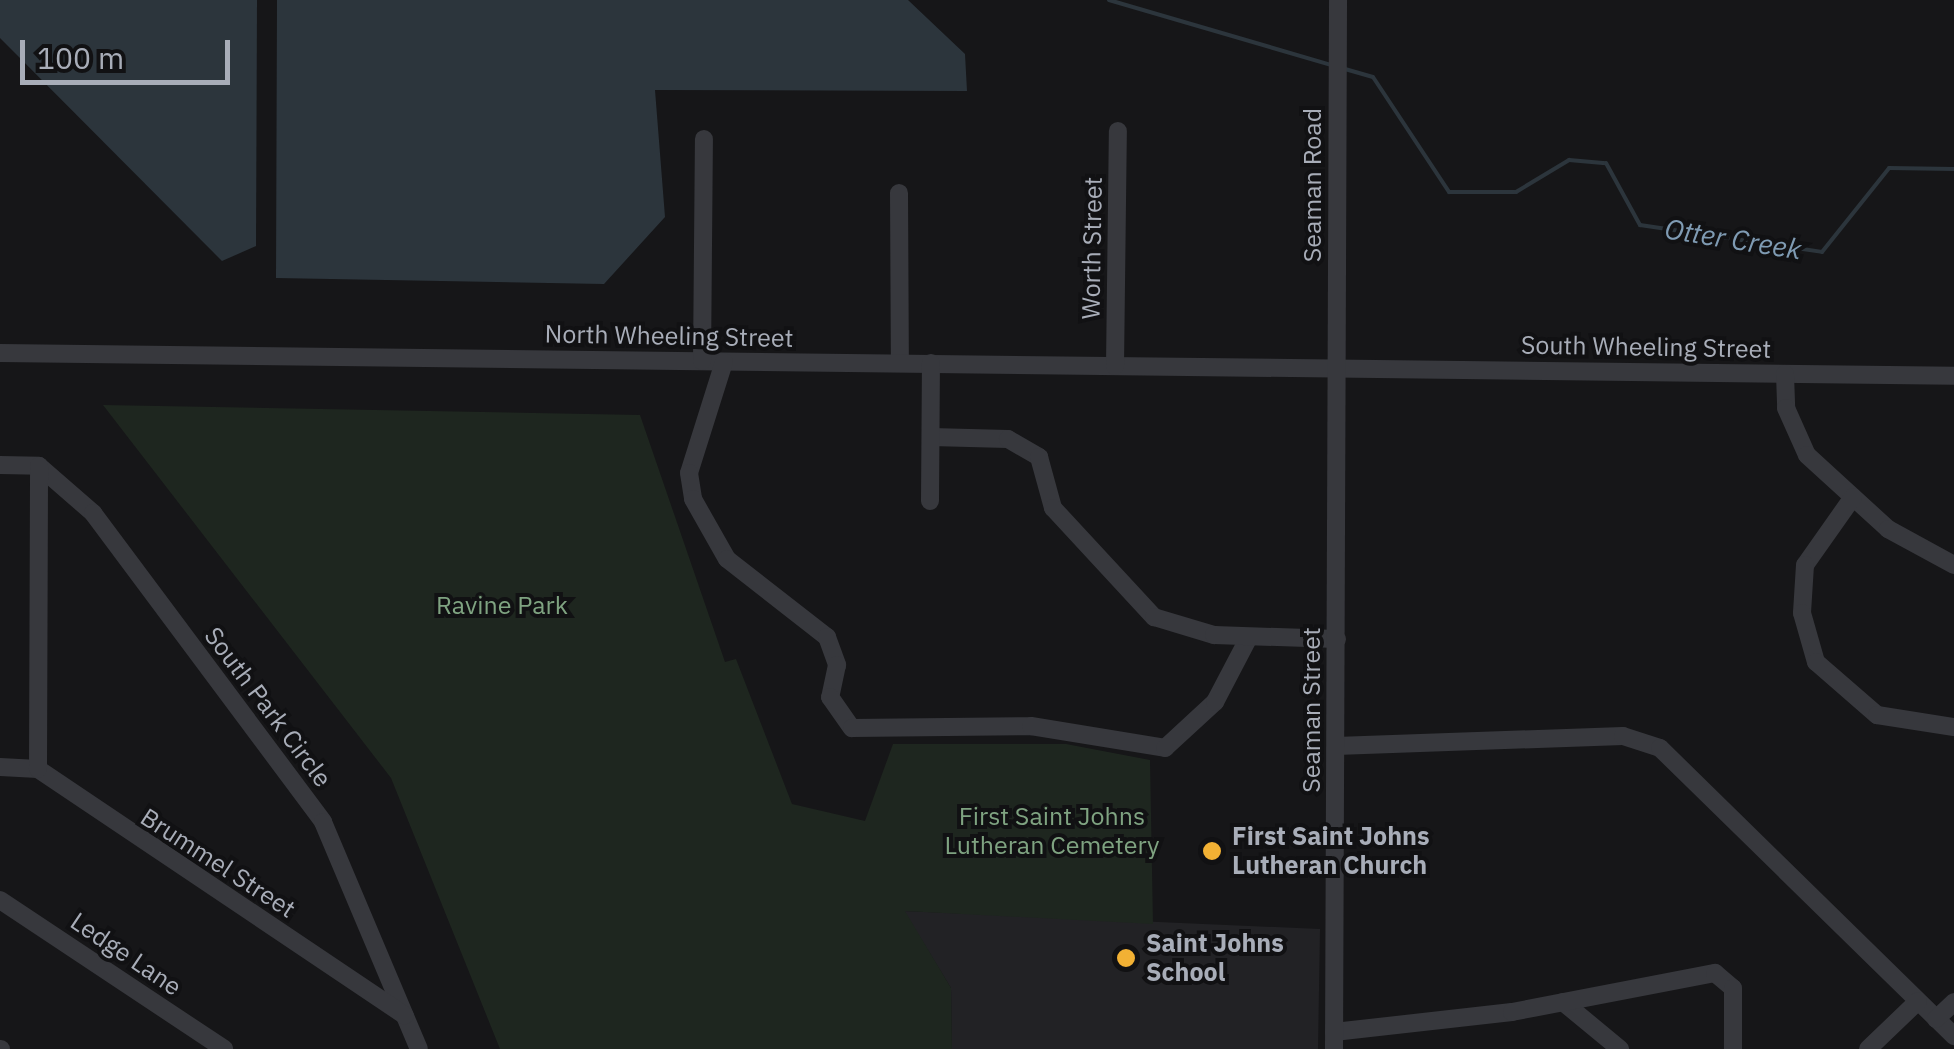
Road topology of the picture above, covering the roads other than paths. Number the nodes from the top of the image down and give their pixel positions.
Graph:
1 (1338, 0) edge
2 (1118, 132) dead end
3 (704, 139) dead end
4 (899, 193) dead end
5 (0, 353) edge
6 (702, 362) junction
7 (724, 362) junction
8 (900, 362) junction
9 (931, 363) junction
10 (1115, 366) junction
11 (1336, 370) junction
12 (1785, 374) junction
13 (1954, 376) edge
14 (931, 437) junction
15 (0, 465) edge
16 (39, 466) junction
17 (1853, 497) junction
18 (930, 501) dead end
19 (1954, 565) edge
20 (1248, 637) junction
21 (1336, 639) junction
22 (1954, 727) edge
23 (1336, 746) junction
24 (0, 767) edge
25 (38, 769) junction
26 (0, 900) edge
27 (1918, 1000) junction
28 (1563, 1002) junction
29 (1954, 1002) edge
30 (405, 1016) junction
31 (1936, 1019) junction
32 (1954, 1036) edge
33 (1334, 1041) edge
34 (224, 1049) edge
35 (419, 1049) edge
36 (1620, 1049) edge
37 (1733, 1049) edge
38 (1868, 1049) edge

1 - 11 street, Seaman Road
2 - 10 street, Worth Street
3 - 6 street
4 - 8 street
5 - 6 street, North Wheeling Street
6 - 7 street, North Wheeling Street
7 - 8 street, North Wheeling Street
7 - 20 street
8 - 9 street, North Wheeling Street
9 - 10 street, North Wheeling Street
9 - 14 street
10 - 11 street, North Wheeling Street
11 - 12 street, South Wheeling Street
11 - 21 street, Seaman Street
12 - 13 street, South Wheeling Street
12 - 17 street
14 - 18 street
14 - 20 street
15 - 16 street
16 - 25 street
16 - 30 street, South Park Circle
17 - 19 street
17 - 22 street
20 - 21 street
21 - 23 street, Seaman Street
23 - 27 street
23 - 33 street, Seaman Street
24 - 25 street
25 - 30 street, Brummel Street
26 - 34 street, Ledge Lane
27 - 31 street
27 - 38 street
28 - 33 street
28 - 36 street
28 - 37 street
29 - 31 street
30 - 35 street, South Park Circle
31 - 32 street

